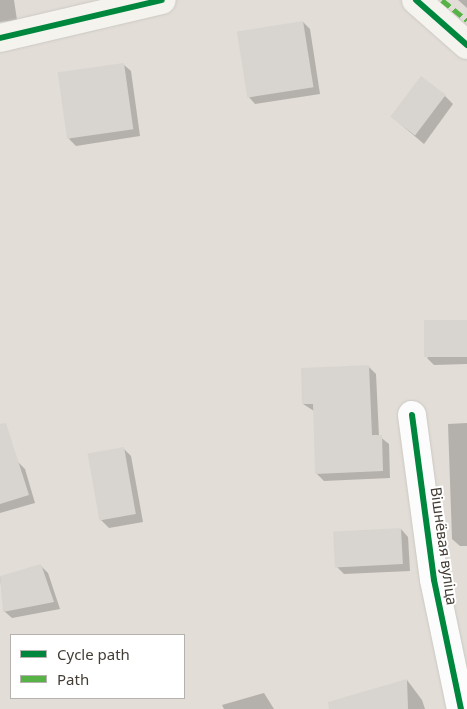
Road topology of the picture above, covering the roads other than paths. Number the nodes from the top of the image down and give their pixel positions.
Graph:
1 (162, 0) edge
2 (416, 0) edge
3 (0, 38) edge
4 (467, 45) edge
5 (412, 415) dead end
6 (461, 709) edge

1 - 3 street
2 - 4 street
5 - 6 street, Вішнёвая вуліца

